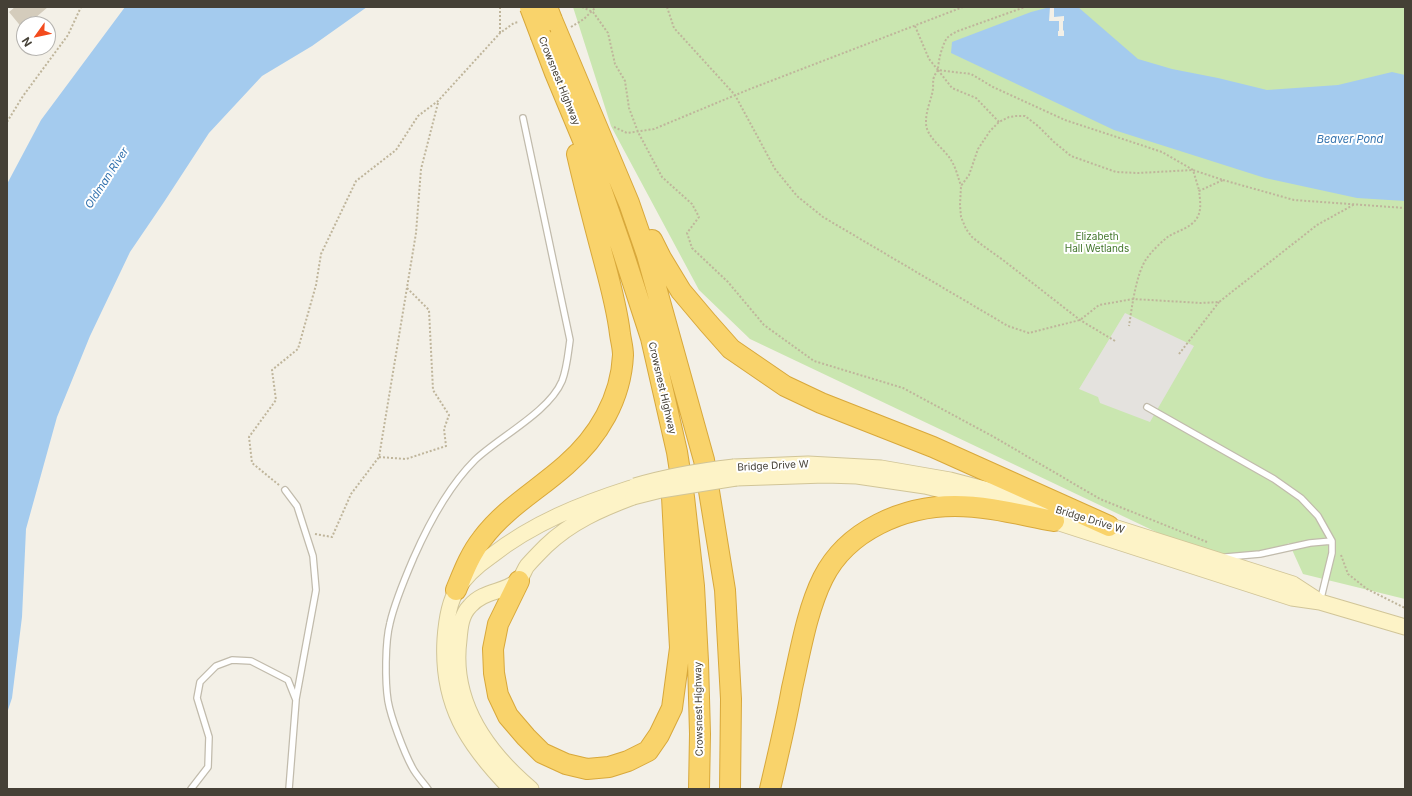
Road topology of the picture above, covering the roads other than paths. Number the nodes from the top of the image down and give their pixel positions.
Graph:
1 (530, 7) edge
2 (547, 21) edge
3 (555, 73) junction
4 (523, 118) dead end
5 (639, 302) junction
6 (1148, 407) dead end
7 (735, 473) junction
8 (285, 490) road end
9 (632, 492) junction
10 (1054, 521) junction
11 (1109, 526) junction
12 (1332, 541) junction
13 (1212, 551) junction
14 (519, 581) junction
15 (456, 590) junction
16 (1320, 602) junction
17 (1405, 627) edge
18 (296, 700) junction
19 (191, 789) edge
20 (289, 789) edge
21 (428, 789) edge
22 (510, 789) edge
23 (531, 789) edge
24 (699, 789) edge
25 (730, 789) edge
26 (770, 789) edge

1 - 2 highway, Crowsnest Highway, bridge
2 - 3 highway, Crowsnest Highway
2 - 11 highway
2 - 25 highway, Crowsnest Highway
3 - 5 highway, Crowsnest Highway
3 - 15 highway
4 - 21 lane
5 - 14 highway
5 - 24 highway, Crowsnest Highway
6 - 12 lane
7 - 9 street, Bridge Drive W, bridge
7 - 10 street, Bridge Drive W
7 - 11 street, Bridge Drive W
8 - 18 lane
9 - 14 street, Bridge Drive W
9 - 15 street, Bridge Drive W
10 - 16 street, Bridge Drive W
10 - 26 highway
11 - 13 street, Bridge Drive W
12 - 13 lane
12 - 16 lane
13 - 16 street, Bridge Drive W
14 - 23 street
15 - 22 street, Bridge Drive W
16 - 17 street, Bridge Drive W
18 - 19 lane
18 - 20 lane

